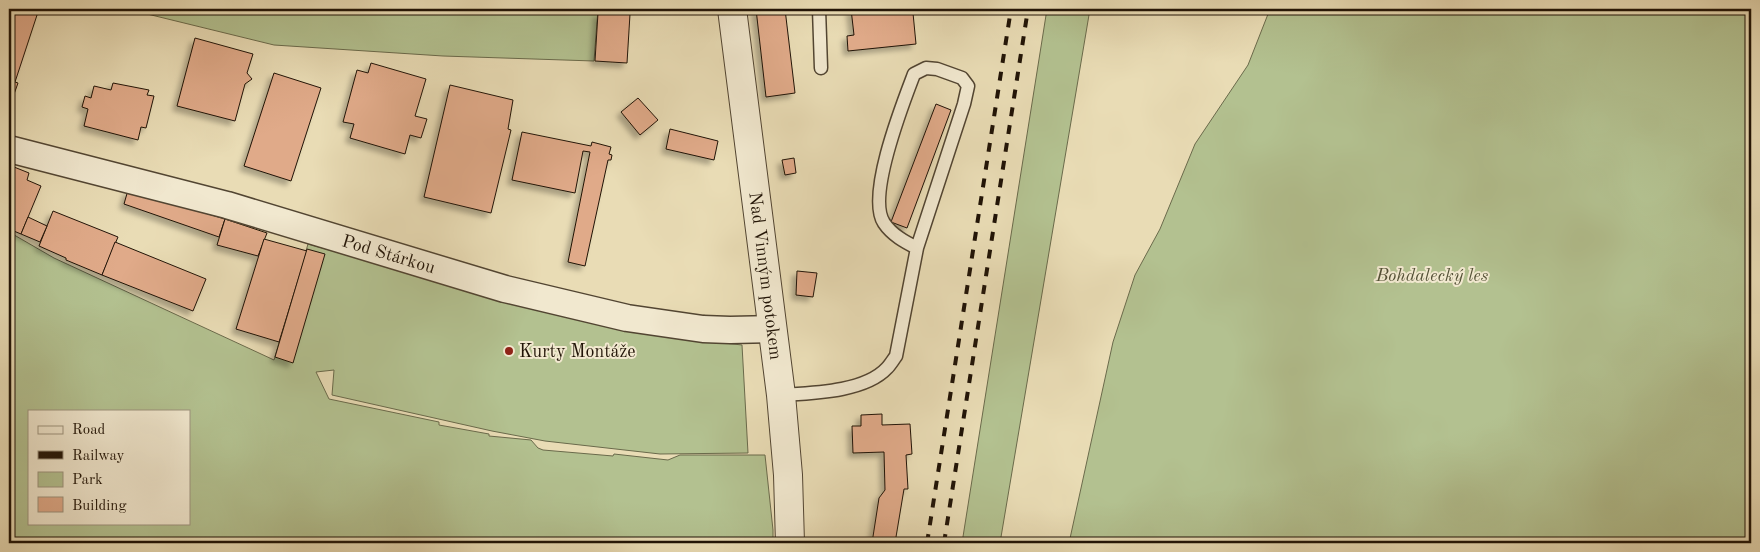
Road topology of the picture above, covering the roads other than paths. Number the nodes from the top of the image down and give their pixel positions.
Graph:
1 (732, 9) edge
2 (820, 9) edge
3 (821, 68) dead end
4 (9, 149) edge
5 (917, 248) junction
6 (772, 329) junction
7 (781, 395) junction
8 (790, 543) edge

1 - 6 street, Nad Vinným potokem
2 - 3 lane
4 - 6 street, Pod Stárkou
5 - 5 lane
5 - 7 lane
6 - 7 street, Nad Vinným potokem
7 - 8 street, Nad Vinným potokem

